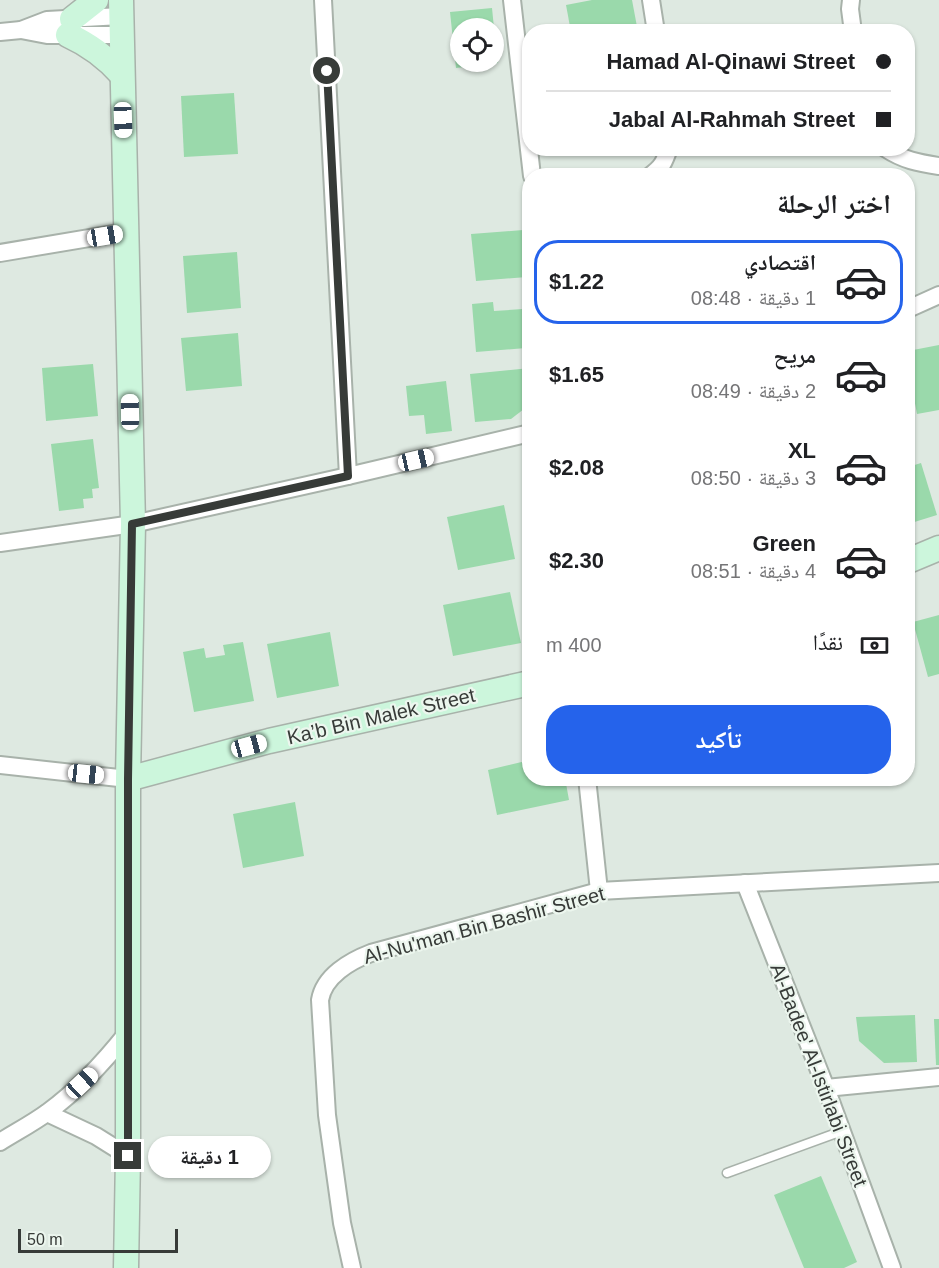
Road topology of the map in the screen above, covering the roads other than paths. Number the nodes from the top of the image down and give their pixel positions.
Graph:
1 (96, 0) edge
2 (323, 0) edge
3 (512, 0) edge
4 (651, 0) edge
5 (851, 0) edge
6 (121, 17) edge
7 (655, 24) edge
8 (852, 24) edge
9 (70, 27) junction
10 (0, 32) edge
11 (122, 75) junction
12 (522, 88) edge
13 (897, 156) edge
14 (939, 166) edge
15 (126, 232) junction
16 (0, 254) edge
17 (939, 295) edge
18 (915, 306) edge
19 (522, 435) edge
20 (348, 476) junction
21 (132, 524) junction
22 (0, 543) edge
23 (939, 548) edge
24 (915, 558) edge
25 (522, 685) edge
26 (0, 765) edge
27 (128, 779) junction
28 (588, 786) edge
29 (939, 873) edge
30 (745, 883) junction
31 (599, 891) junction
32 (127, 1033) junction
33 (939, 1077) edge
34 (826, 1088) junction
35 (47, 1113) junction
36 (842, 1131) junction
37 (0, 1142) edge
38 (128, 1156) junction
39 (727, 1173) dead end
40 (126, 1268) edge
41 (352, 1268) edge
42 (892, 1268) edge

1 - 9 street
2 - 20 street
3 - 12 street
4 - 7 street
5 - 8 street
6 - 9 street
6 - 11 street
9 - 10 street
9 - 11 street
11 - 15 street
13 - 14 street
15 - 16 street
15 - 21 street
17 - 18 street
19 - 20 street
20 - 21 street
21 - 22 street
21 - 27 street
23 - 24 street
25 - 27 street, Ka’b Bin Malek Street
26 - 27 street
27 - 32 street
28 - 31 street
29 - 30 street, Al-Nu'man Bin Bashir Street
30 - 31 street, Al-Nu'man Bin Bashir Street
30 - 34 street, Al-Badee' Al-Istirlabi Street
31 - 41 street, Al-Nu'man Bin Bashir Street
32 - 35 street
32 - 38 street
33 - 34 street
34 - 36 street, Al-Badee' Al-Istirlabi Street
35 - 37 street
35 - 38 street
36 - 39 lane
36 - 42 street, Al-Badee' Al-Istirlabi Street
38 - 40 street

